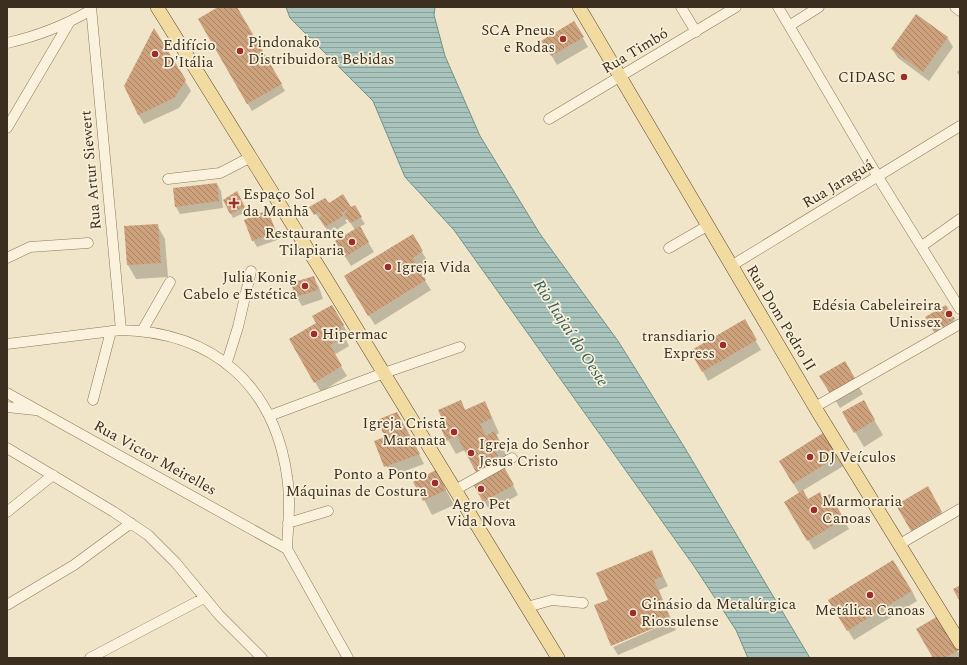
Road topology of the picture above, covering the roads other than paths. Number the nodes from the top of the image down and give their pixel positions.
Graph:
1 (157, 7) edge
2 (580, 7) edge
3 (681, 7) edge
4 (736, 7) edge
5 (778, 7) edge
6 (819, 7) edge
7 (955, 7) edge
8 (91, 8) edge
9 (960, 11) edge
10 (69, 23) junction
11 (789, 26) junction
12 (696, 32) junction
13 (7, 43) edge
14 (620, 78) junction
15 (549, 119) dead end
16 (960, 126) edge
17 (7, 128) edge
18 (250, 157) junction
19 (878, 178) junction
20 (168, 179) dead end
21 (960, 219) edge
22 (707, 226) junction
23 (88, 243) dead end
24 (922, 246) junction
25 (669, 248) dead end
26 (7, 258) edge
27 (731, 266) junction
28 (251, 271) dead end
29 (170, 282) dead end
30 (960, 309) edge
31 (960, 324) edge
32 (116, 331) junction
33 (142, 331) junction
34 (7, 344) edge
35 (460, 347) dead end
36 (227, 362) junction
37 (384, 373) junction
38 (7, 393) edge
39 (93, 400) dead end
40 (7, 407) edge
41 (815, 407) junction
42 (40, 410) junction
43 (269, 416) junction
44 (7, 448) edge
45 (512, 458) dead end
46 (53, 475) junction
47 (455, 490) junction
48 (960, 509) edge
49 (328, 511) dead end
50 (7, 512) edge
51 (131, 523) junction
52 (288, 523) junction
53 (900, 544) junction
54 (287, 549) junction
55 (204, 598) junction
56 (583, 603) dead end
57 (7, 604) edge
58 (527, 607) junction
59 (960, 643) edge
60 (90, 658) edge
61 (262, 658) edge
62 (348, 658) edge
63 (558, 658) edge

1 - 18 main road
2 - 14 main road, Rua Dom Pedro II
3 - 12 street
4 - 12 street, Rua Timbó
5 - 11 street
6 - 11 street
7 - 9 street
8 - 10 street
8 - 32 street, Rua Artur Siewert
10 - 13 street
10 - 17 street
11 - 19 street
12 - 14 street, Rua Timbó
14 - 15 street, Rua Timbó
14 - 22 main road, Rua Dom Pedro II
16 - 19 street, Rua Jaraguá
18 - 20 street
18 - 37 main road
19 - 24 street
19 - 27 street, Rua Jaraguá
21 - 24 street
22 - 25 street
22 - 27 main road, Rua Dom Pedro II
23 - 26 street
24 - 30 street
27 - 41 main road, Rua Dom Pedro II
28 - 36 street
29 - 33 street
31 - 41 street
32 - 33 street
32 - 34 street
32 - 39 street, Rua Artur Siewert
33 - 36 street
35 - 37 street
36 - 43 street
37 - 43 street
37 - 47 main road
38 - 42 street, Rua Victor Meirelles
40 - 42 street
41 - 53 main road, Rua Dom Pedro II
42 - 54 street, Rua Victor Meirelles
43 - 52 street
44 - 46 street
45 - 47 street
46 - 50 street
46 - 51 street
47 - 58 main road
48 - 53 street
49 - 52 street
51 - 55 street
51 - 57 street
52 - 54 street
53 - 59 main road, Rua Dom Pedro II
54 - 62 street
55 - 60 street
55 - 61 street
56 - 58 street
58 - 63 main road

